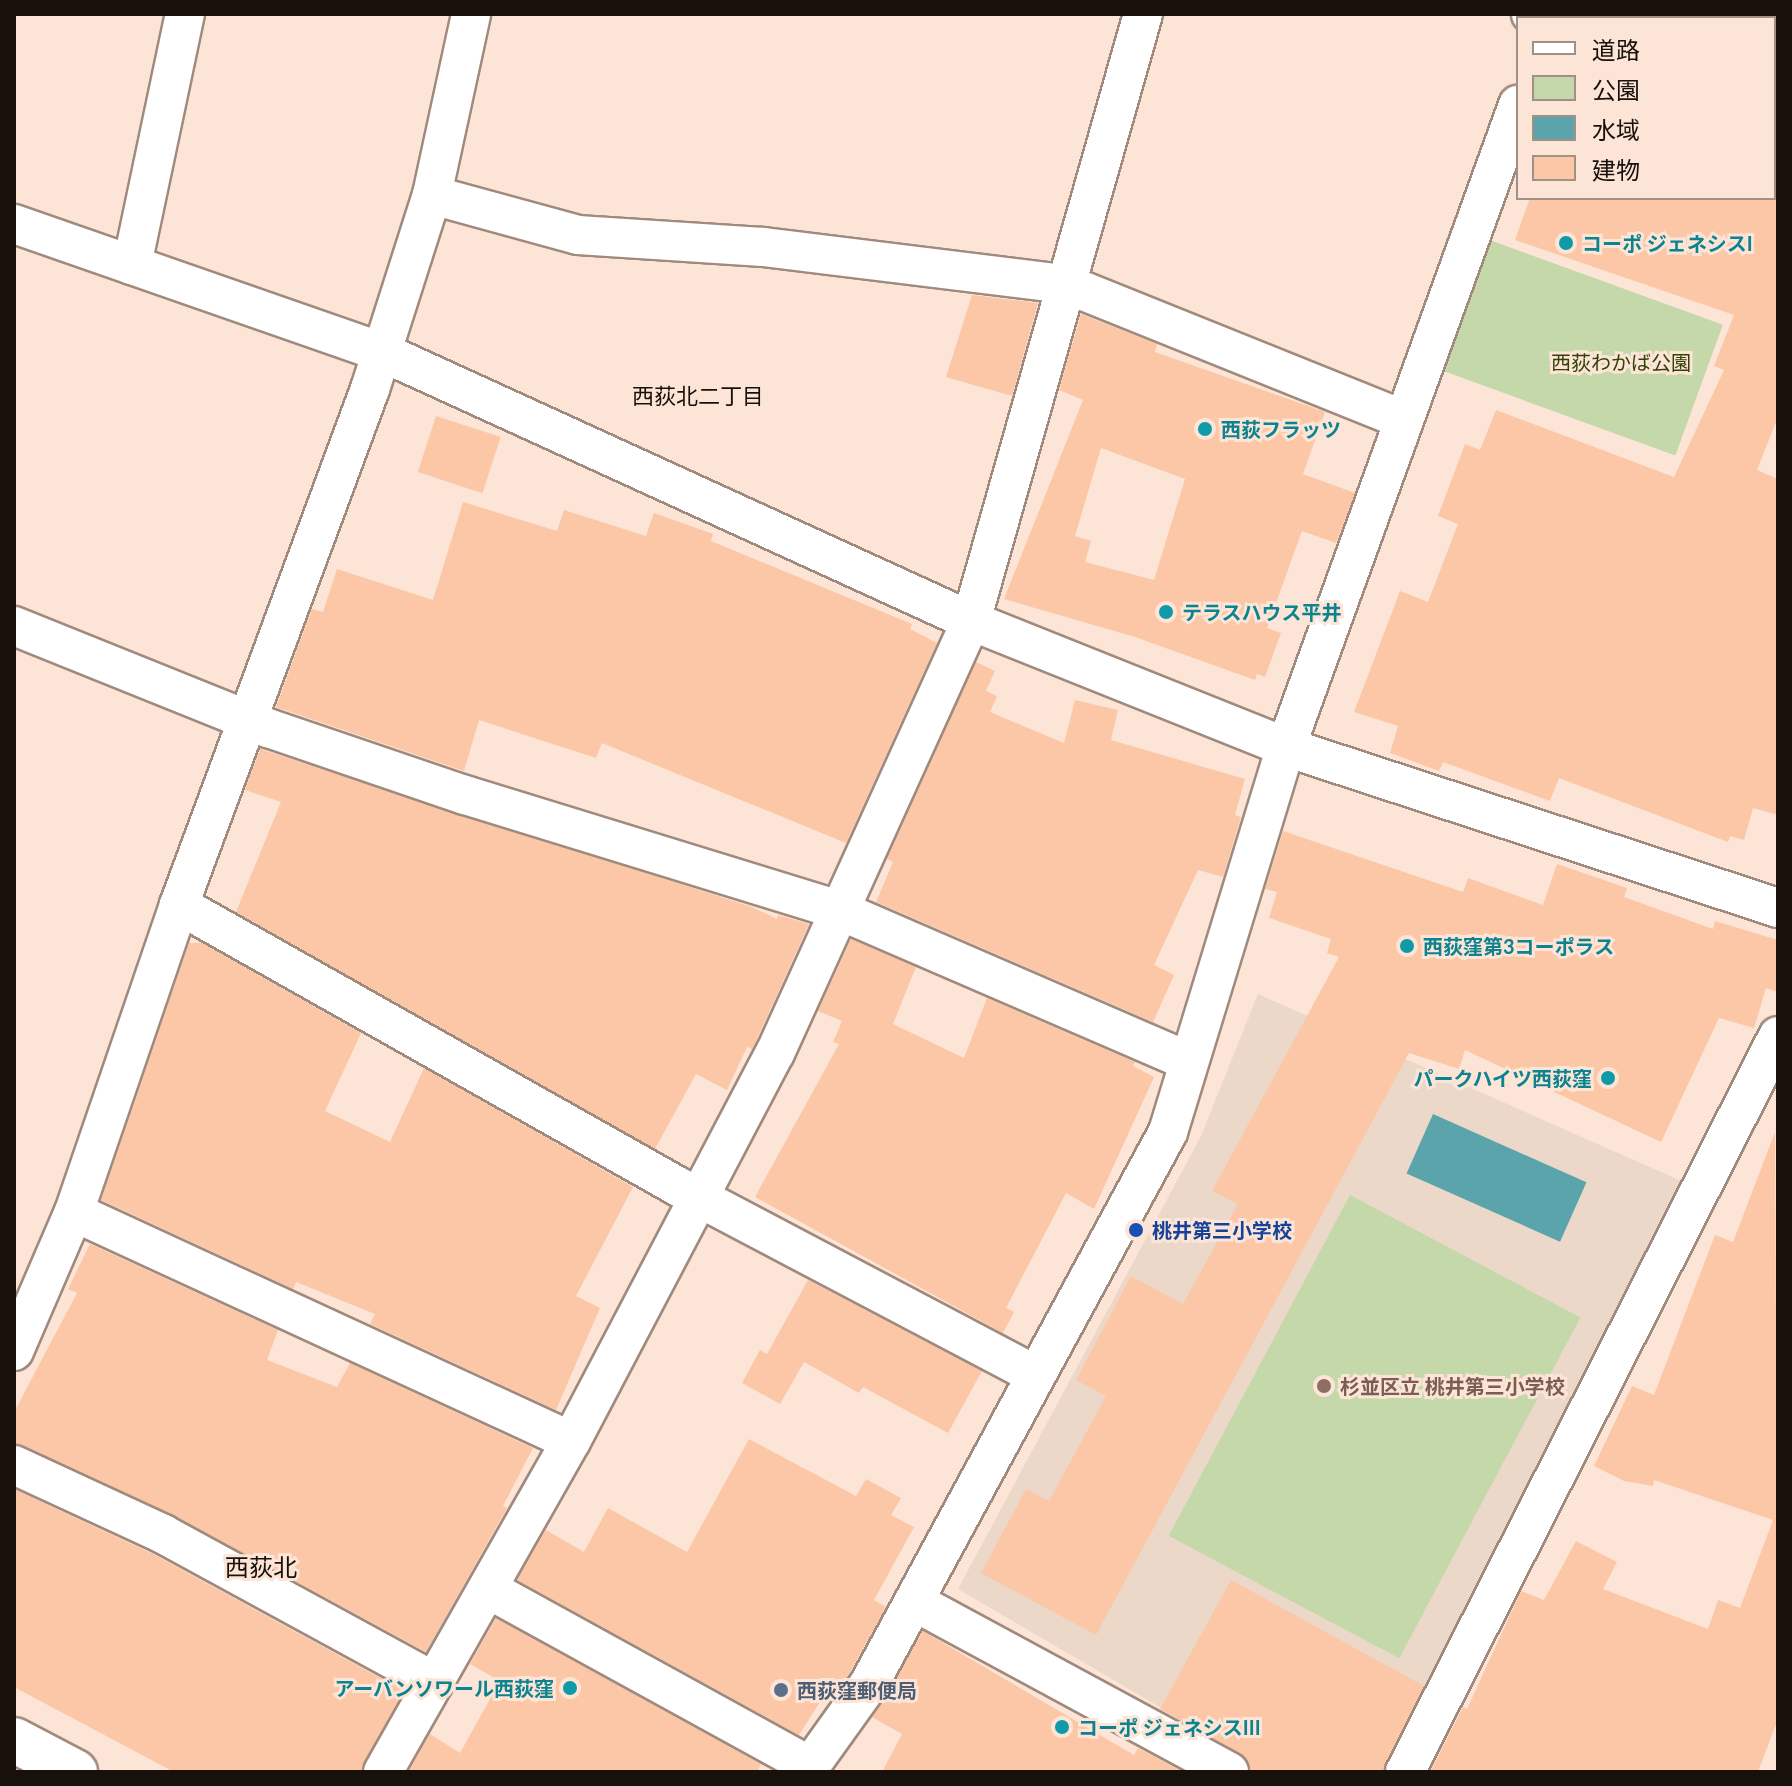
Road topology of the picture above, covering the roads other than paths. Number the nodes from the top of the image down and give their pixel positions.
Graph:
1 (185, 14) edge
2 (471, 14) edge
3 (1143, 14) edge
4 (1516, 110) edge
5 (432, 195) junction
6 (14, 224) edge
7 (132, 265) junction
8 (1066, 284) junction
9 (382, 352) junction
10 (1402, 419) junction
11 (971, 621) junction
12 (14, 626) edge
13 (250, 722) junction
14 (1286, 747) junction
15 (179, 905) junction
16 (1778, 908) edge
17 (841, 911) junction
18 (1778, 1036) edge
19 (1188, 1061) junction
20 (700, 1195) junction
21 (74, 1212) junction
22 (14, 1351) edge
23 (1034, 1374) junction
24 (571, 1441) junction
25 (14, 1465) edge
26 (488, 1589) junction
27 (915, 1602) junction
28 (434, 1682) junction
29 (14, 1740) edge
30 (808, 1769) edge
31 (75, 1772) edge
32 (383, 1772) edge
33 (1229, 1772) edge
34 (1405, 1772) edge

1 - 7 street
2 - 5 street
3 - 8 street
4 - 10 street
5 - 8 street
5 - 9 street
6 - 7 street
7 - 9 street
8 - 10 street
8 - 11 street
9 - 11 street
9 - 13 street
10 - 14 street
11 - 14 street
11 - 17 street
12 - 13 street
13 - 15 street
13 - 17 street
14 - 16 street
14 - 19 street
15 - 20 street
15 - 21 street
17 - 19 street
17 - 20 street
18 - 34 street
19 - 23 street
20 - 23 street
20 - 24 street
21 - 22 street
21 - 24 street
23 - 27 street
24 - 26 street
25 - 28 street
26 - 28 street
26 - 30 street
27 - 30 street
27 - 33 street
28 - 32 street
29 - 31 street

